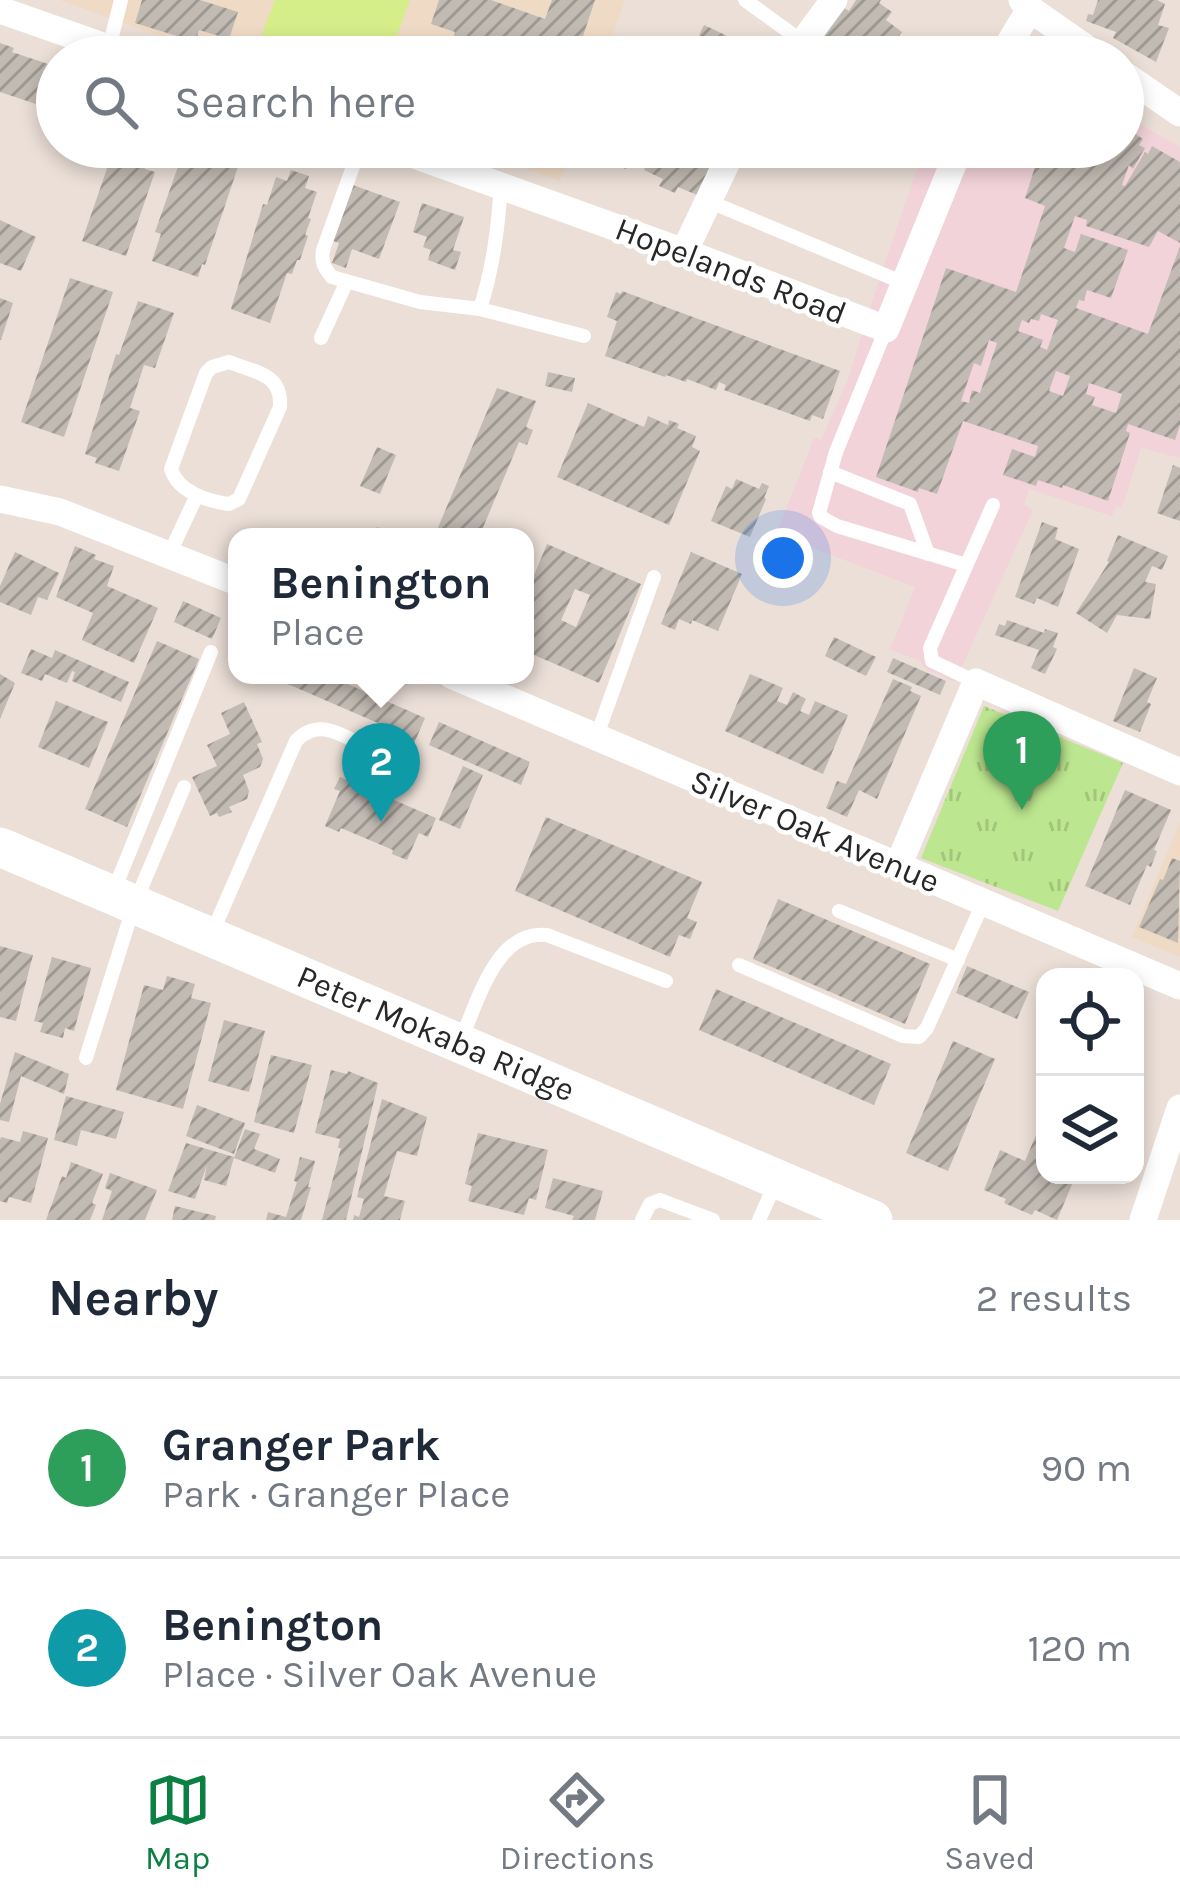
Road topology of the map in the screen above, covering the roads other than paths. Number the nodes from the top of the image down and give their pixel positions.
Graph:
1 (121, 0) edge
2 (745, 0) edge
3 (834, 0) edge
4 (1026, 5) edge
5 (0, 10) edge
6 (74, 36) edge
7 (122, 36) edge
8 (784, 36) edge
9 (808, 36) edge
10 (1010, 36) edge
11 (1070, 36) edge
12 (1144, 88) edge
13 (1180, 112) edge
14 (351, 168) edge
15 (452, 168) edge
16 (724, 168) edge
17 (952, 168) edge
18 (501, 185) junction
19 (708, 201) junction
20 (684, 252) junction
21 (347, 281) junction
22 (904, 283) junction
23 (480, 309) junction
24 (886, 329) junction
25 (584, 336) dead end
26 (321, 338) dead end
27 (830, 472) junction
28 (197, 495) junction
29 (0, 500) edge
30 (994, 505) dead end
31 (928, 554) junction
32 (169, 555) junction
33 (966, 566) junction
34 (228, 578) edge
35 (653, 578) dead end
36 (211, 652) dead end
37 (976, 682) junction
38 (472, 684) edge
39 (596, 738) junction
40 (366, 748) dead end
41 (1180, 772) edge
42 (184, 787) dead end
43 (0, 848) edge
44 (898, 866) junction
45 (123, 899) junction
46 (983, 903) junction
47 (839, 911) dead end
48 (210, 937) junction
49 (958, 960) junction
50 (739, 965) dead end
51 (666, 981) dead end
52 (1180, 986) edge
53 (459, 1044) junction
54 (86, 1058) dead end
55 (1180, 1108) edge
56 (777, 1179) junction
57 (642, 1220) edge
58 (713, 1220) edge
59 (759, 1220) edge
60 (873, 1220) edge
61 (1143, 1220) edge

1 - 7 lane
2 - 8 lane
3 - 9 street
4 - 10 street
4 - 11 street
5 - 6 street
12 - 13 street
14 - 21 lane
15 - 18 street, Hopelands Road
16 - 19 street
17 - 22 street, Hopelands Road
18 - 20 street, Hopelands Road
18 - 23 lane
19 - 20 street
19 - 22 lane
20 - 24 street, Hopelands Road
21 - 23 lane
21 - 26 lane
22 - 24 street, Hopelands Road
23 - 25 lane
24 - 27 lane
27 - 31 lane
27 - 31 lane
28 - 28 lane
28 - 32 lane
29 - 32 street
30 - 33 lane
31 - 33 lane
32 - 34 street
33 - 37 lane
35 - 39 lane
36 - 45 lane
37 - 41 street
37 - 44 street
38 - 39 street, Silver Oak Avenue
39 - 44 street, Silver Oak Avenue
40 - 48 lane
42 - 45 lane
43 - 45 street, Peter Mokaba Ridge
44 - 46 street, Silver Oak Avenue
45 - 48 street, Peter Mokaba Ridge
45 - 54 lane
46 - 49 lane
46 - 52 street, Silver Oak Avenue
47 - 49 lane
48 - 53 street, Peter Mokaba Ridge
49 - 50 lane
51 - 53 lane
53 - 56 street, Peter Mokaba Ridge
55 - 61 street
56 - 59 lane
56 - 60 street, Peter Mokaba Ridge
57 - 58 lane

